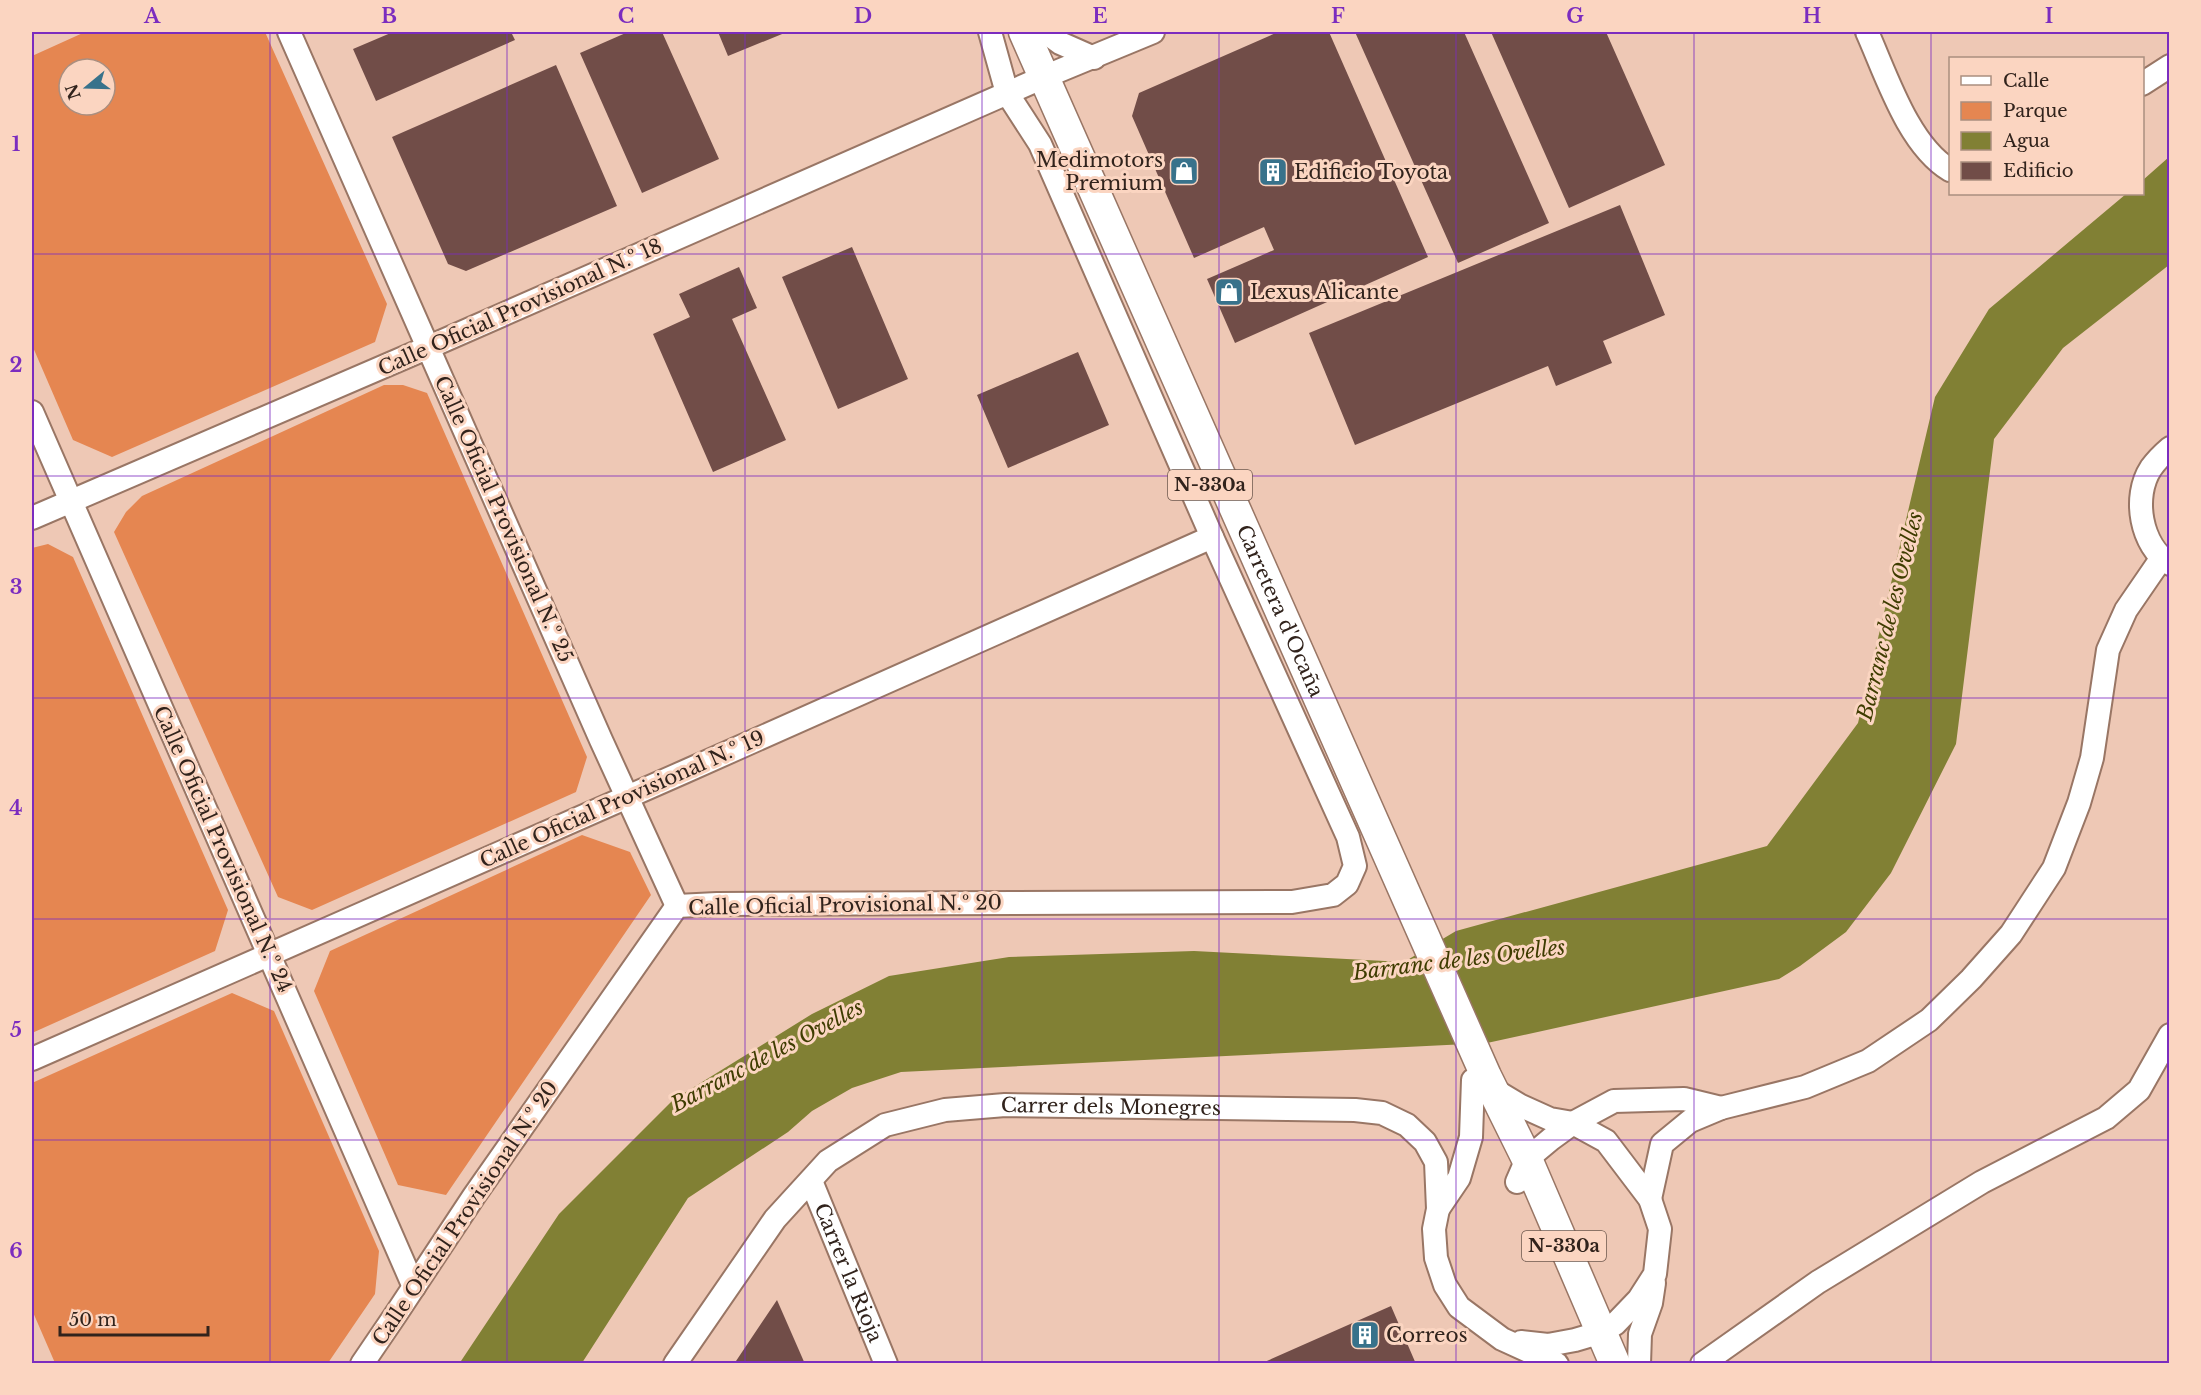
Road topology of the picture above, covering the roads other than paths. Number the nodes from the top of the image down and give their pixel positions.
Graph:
1 (289, 32) edge
2 (990, 32) edge
3 (1011, 32) edge
4 (1024, 32) edge
5 (1044, 32) edge
6 (1153, 32) edge
7 (1867, 32) edge
8 (1094, 58) junction
9 (2169, 66) edge
10 (2144, 83) edge
11 (1028, 84) junction
12 (1949, 169) edge
13 (429, 347) junction
14 (32, 412) edge
15 (2169, 448) edge
16 (71, 502) junction
17 (32, 518) edge
18 (1212, 537) junction
19 (2165, 562) edge
20 (626, 796) junction
21 (1347, 884) joint
22 (677, 906) junction
23 (268, 954) junction
24 (2169, 1035) edge
25 (32, 1059) edge
26 (1484, 1082) junction
27 (1721, 1108) junction
28 (1573, 1123) junction
29 (1522, 1170) junction
30 (811, 1181) junction
31 (1650, 1199) junction
32 (1437, 1209) junction
33 (1655, 1274) junction
34 (414, 1287) junction
35 (1502, 1339) junction
36 (1595, 1345) edge
37 (362, 1364) edge
38 (675, 1364) edge
39 (886, 1364) edge
40 (1557, 1364) edge
41 (1615, 1364) edge
42 (1639, 1364) edge
43 (1702, 1364) edge

1 - 13 street, Calle Oficial Provisional N.º 25
2 - 11 street, Carretera d'Ocaña
3 - 11 main road, Carretera d'Ocaña / N-330a
4 - 11 main road, Carretera d'Ocaña / N-330a
5 - 8 street
6 - 8 street, Calle Oficial Provisional N.º 18
7 - 12 street
8 - 11 street, Calle Oficial Provisional N.º 18
9 - 10 street
11 - 13 street, Calle Oficial Provisional N.º 18
11 - 18 street, Carretera d'Ocaña
11 - 26 main road, Carretera d'Ocaña / N-330a
13 - 16 street, Calle Oficial Provisional N.º 18
13 - 20 street, Calle Oficial Provisional N.º 25
14 - 16 street, Calle Oficial Provisional N.º 24
15 - 19 street
16 - 17 street, Calle Oficial Provisional N.º 18
16 - 23 street, Calle Oficial Provisional N.º 24
18 - 20 street, Calle Oficial Provisional N.º 19
18 - 21 street, Carretera d'Ocaña
19 - 27 street
20 - 22 street, Calle Oficial Provisional N.º 25
20 - 23 street, Calle Oficial Provisional N.º 19
21 - 22 street, Calle Oficial Provisional N.º 20
22 - 34 street, Calle Oficial Provisional N.º 20
23 - 25 street, Calle Oficial Provisional N.º 19
23 - 34 street, Calle Oficial Provisional N.º 24
24 - 43 street
26 - 28 street
26 - 29 main road, Carretera d'Ocaña / N-330a
26 - 32 street, Carretera d'Ocaña
27 - 28 street
27 - 31 street
28 - 29 street
28 - 31 street
29 - 36 main road, Carretera d'Ocaña / N-330a
30 - 32 street, Carrer dels Monegres
30 - 38 street, Carrer dels Monegres
30 - 39 street, Carrer la Rioja
31 - 33 street
32 - 35 street, Carrer dels Monegres
33 - 36 street
33 - 42 street
34 - 37 street, Calle Oficial Provisional N.º 20
35 - 36 street
35 - 40 street
36 - 41 main road, Carretera d'Ocaña / N-330a

